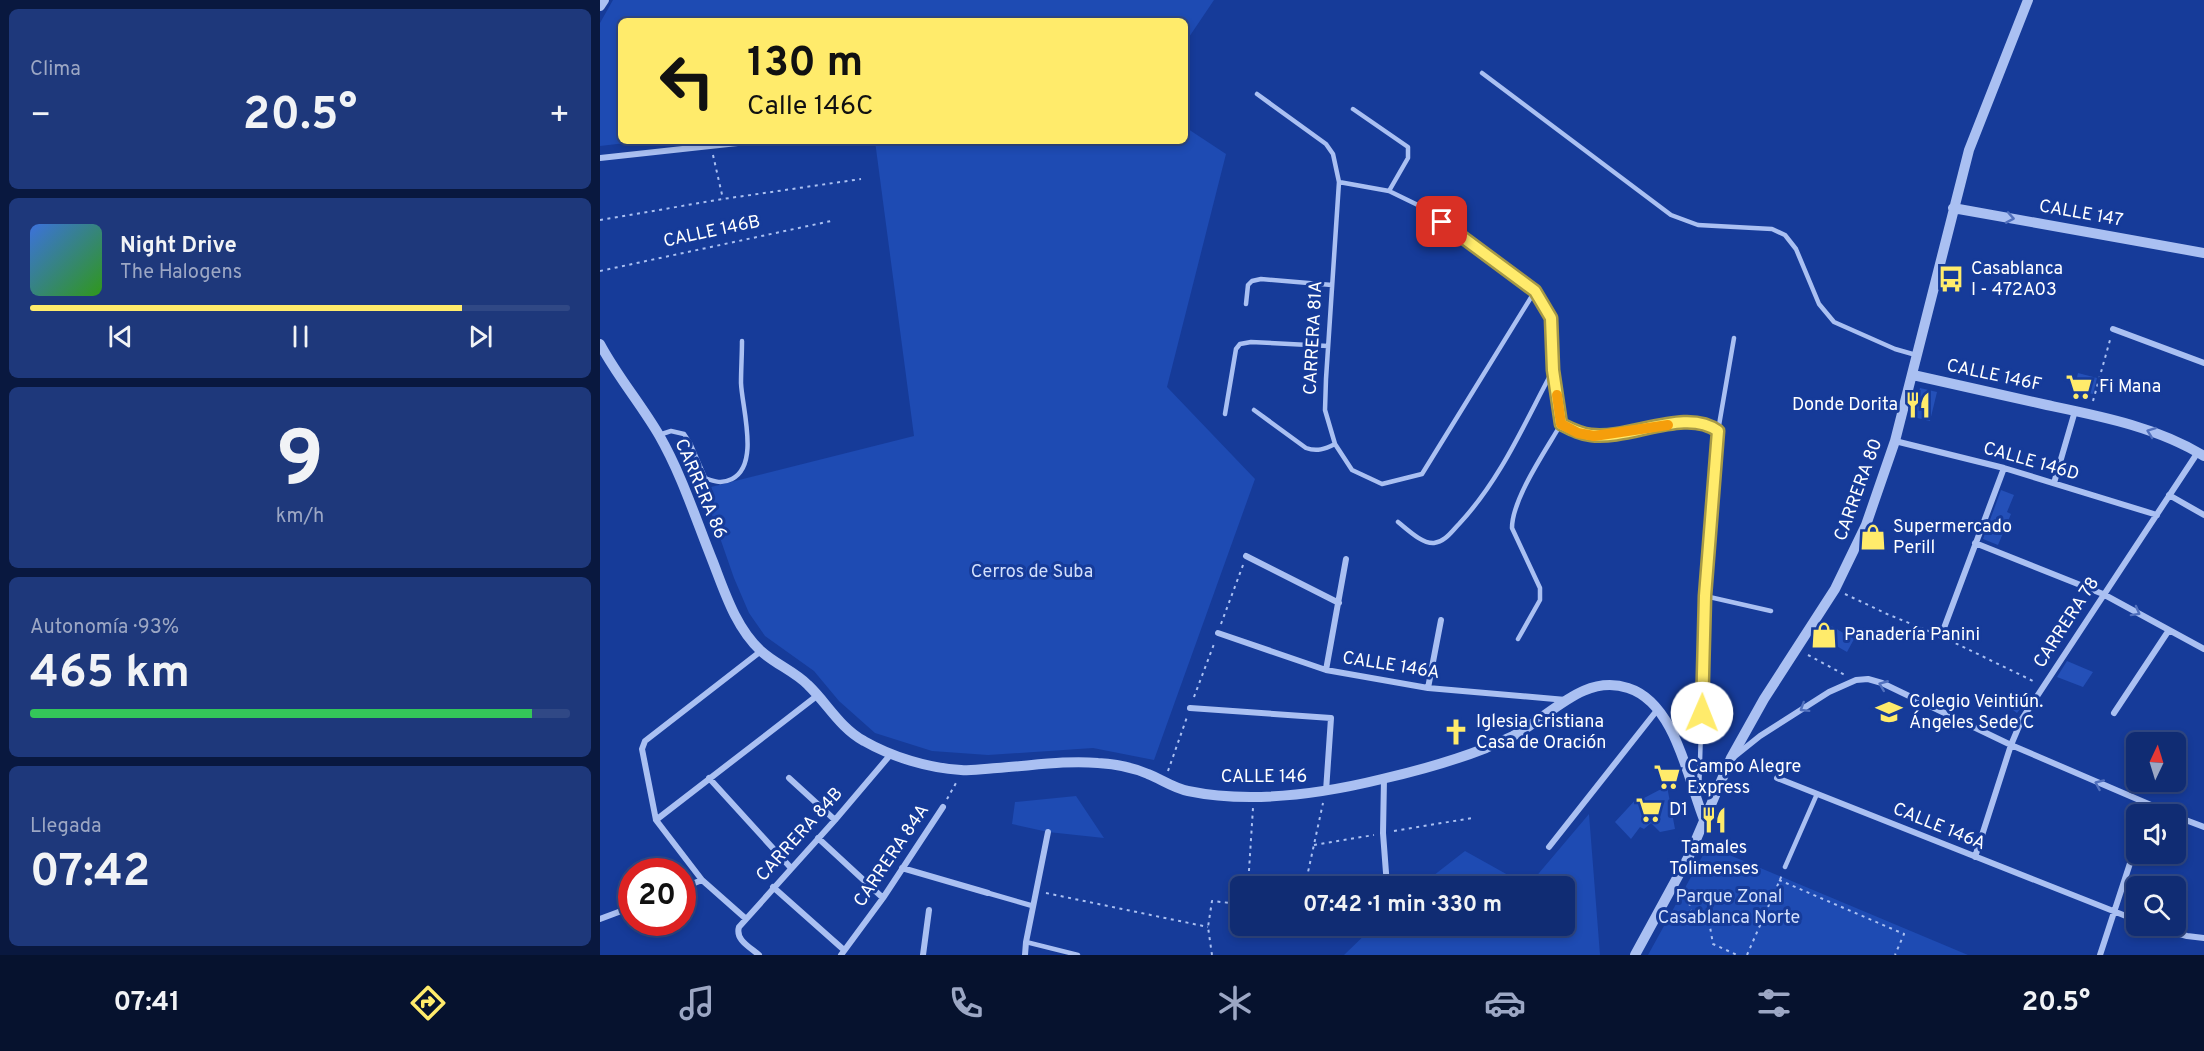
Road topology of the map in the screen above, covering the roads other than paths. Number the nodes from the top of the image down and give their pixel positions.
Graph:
1 (604, 0) edge
2 (2028, 0) edge
3 (600, 6) edge
4 (1482, 73) dead end
5 (1257, 94) dead end
6 (1353, 108) dead end
7 (729, 144) edge
8 (600, 158) edge
9 (1339, 182) junction
10 (1389, 191) junction
11 (1953, 208) junction
12 (2204, 254) edge
13 (1332, 285) junction
14 (1535, 291) junction
15 (1246, 303) dead end
16 (2113, 328) road end
17 (1734, 338) dead end
18 (742, 341) dead end
19 (600, 344) edge
20 (1328, 346) junction
21 (1918, 356) junction
22 (2204, 363) edge
23 (1553, 370) junction
24 (1913, 375) junction
25 (1254, 410) dead end
26 (2075, 411) junction
27 (1225, 414) dead end
28 (1561, 424) junction
29 (1718, 431) junction
30 (659, 435) junction
31 (1895, 441) junction
32 (1335, 444) junction
33 (2201, 454) edge
34 (2004, 468) junction
35 (2054, 483) junction
36 (2169, 495) junction
37 (2157, 515) junction
38 (2204, 515) edge
39 (1398, 522) dead end
40 (1975, 543) junction
41 (1246, 556) road end
42 (1346, 560) dead end
43 (2103, 594) junction
44 (1705, 596) junction
45 (1339, 603) junction
46 (1771, 611) dead end
47 (1441, 620) dead end
48 (2169, 630) junction
49 (1218, 633) road end
50 (1941, 636) road end
51 (1518, 639) dead end
52 (2204, 649) edge
53 (761, 651) junction
54 (1326, 670) junction
55 (1428, 688) junction
56 (818, 695) junction
57 (1566, 700) junction
58 (1190, 708) road end
59 (1658, 709) junction
60 (2114, 713) dead end
61 (2011, 745) junction
62 (891, 754) junction
63 (1731, 758) junction
64 (709, 778) junction
65 (789, 778) dead end
66 (1777, 778) road end
67 (1384, 779) junction
68 (1326, 791) junction
69 (1817, 794) junction
70 (2147, 804) edge
71 (1698, 805) junction
72 (943, 807) road end
73 (656, 820) junction
74 (835, 820) junction
75 (2186, 820) edge
76 (1705, 822) junction
77 (2204, 827) edge
78 (1048, 832) dead end
79 (818, 838) junction
80 (1549, 847) dead end
81 (1975, 857) junction
82 (2130, 864) edge
83 (1785, 867) road end
84 (791, 868) junction
85 (902, 868) junction
86 (1386, 876) edge
87 (702, 880) junction
88 (696, 882) edge
89 (773, 887) junction
90 (988, 893) joint
91 (883, 897) junction
92 (1033, 906) junction
93 (929, 910) dead end
94 (618, 912) edge
95 (2114, 912) junction
96 (2126, 916) edge
97 (745, 918) junction
98 (600, 919) edge
99 (2186, 936) edge
100 (2204, 938) edge
101 (1026, 942) junction
102 (843, 952) edge
103 (759, 955) edge
104 (923, 955) edge
105 (1025, 955) edge
106 (1078, 955) edge
107 (1635, 955) edge
108 (2100, 955) edge

1 - 3 street
2 - 11 street, CARRERA 80
4 - 21 lane
5 - 9 lane, CARRERA 81A
6 - 10 lane
7 - 8 street
9 - 10 lane
9 - 13 lane, CARRERA 81A
10 - 14 lane
11 -> 12 street, CALLE 147
11 - 21 street, CARRERA 80
13 - 15 lane
13 - 20 lane, CARRERA 81A
14 - 23 lane
14 - 32 lane, CARRERA 81A
16 - 22 street
17 - 29 lane
18 - 30 lane
19 - 30 street, CARRERA 86
20 - 27 lane
20 - 32 lane, CARRERA 81A
21 - 24 street, CARRERA 80
23 - 28 lane
23 - 39 lane
24 - 26 street, CALLE 146F
24 - 31 street, CARRERA 80
25 - 32 lane
33 -> 26 street, CALLE 146F
26 - 35 street
28 - 29 lane
28 - 51 lane
29 - 44 lane
30 - 53 street, CARRERA 86
31 - 34 street, CALLE 146D
31 - 63 street, CARRERA 80
33 - 36 street, CARRERA 78
34 - 35 street, CALLE 146D
34 - 40 street
35 - 37 street, CALLE 146D
36 - 37 street, CARRERA 78
36 - 38 street
37 - 43 street, CARRERA 78
40 - 43 street
40 - 50 street
41 - 45 street
42 - 45 street
43 -> 48 street
43 - 61 street, CARRERA 78
44 - 46 lane
44 - 71 lane
45 - 54 street
47 - 55 street
48 - 52 street
48 - 60 street
49 - 54 street, CALLE 146A
53 - 56 street, CALLE 146
53 - 73 street
54 - 55 street, CALLE 146A
55 - 57 street, CALLE 146A
56 - 62 street, CALLE 146
56 - 64 street
57 - 59 street, CALLE 146
57 - 67 street, CALLE 146
58 - 68 street
59 - 71 street, CALLE 146
59 - 80 street
61 -> 63 street
70 -> 61 street
61 - 81 street, CARRERA 78
62 - 68 street, CALLE 146
62 - 74 street, CARRERA 84B
63 - 76 street, CARRERA 80
64 - 73 street
64 - 84 street
65 - 74 street
66 - 69 street, CALLE 146A
67 - 68 street, CALLE 146
67 - 86 street
69 - 81 street, CALLE 146A
69 - 83 lane
71 - 76 street, CALLE 146
72 - 85 street, CARRERA 84A
73 - 87 street
74 - 79 street, CARRERA 84B
75 - 77 street
76 - 107 street, CARRERA 80
78 - 92 street
79 - 84 street, CARRERA 84B
79 - 91 street
81 - 95 street, CALLE 146A
82 - 95 street
84 - 89 street, CARRERA 84B
85 - 90 street
85 - 91 street, CARRERA 84A
87 - 88 street
87 - 97 street
89 - 97 street, CARRERA 84B
89 - 102 street
90 - 92 street
91 - 102 street, CARRERA 84A
92 - 101 street
93 - 104 street
94 - 98 street
95 - 96 street, CALLE 146A
95 - 108 street
97 - 103 street, CARRERA 84B
99 - 100 street
101 - 105 street
101 - 106 lane

